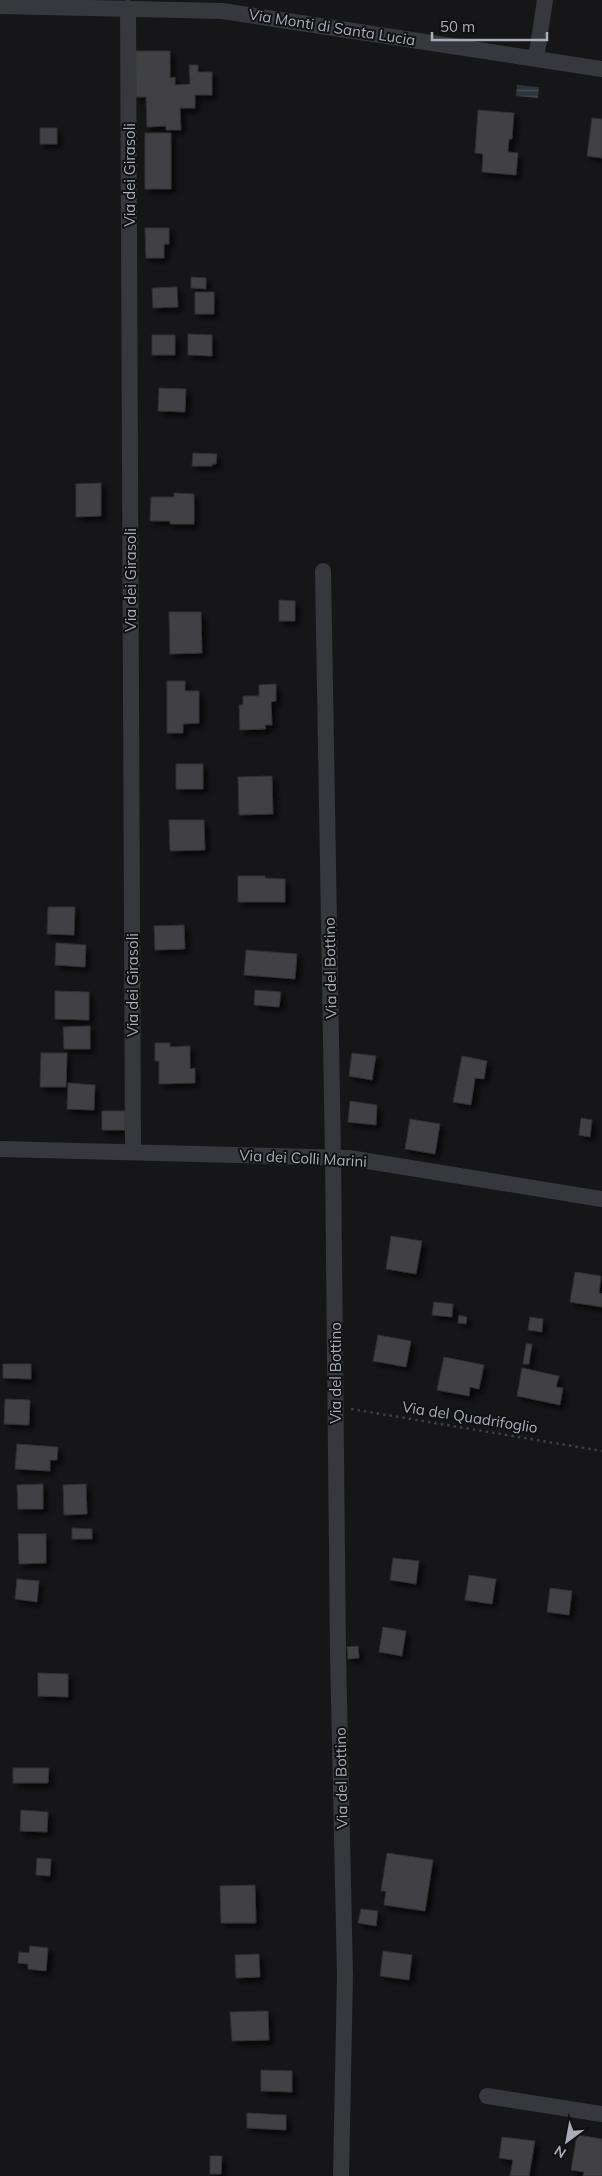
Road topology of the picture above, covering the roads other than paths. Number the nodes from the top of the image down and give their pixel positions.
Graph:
1 (545, 0) edge
2 (0, 6) edge
3 (128, 8) junction
4 (536, 59) junction
5 (602, 69) edge
6 (322, 571) dead end
7 (0, 1149) edge
8 (133, 1152) junction
9 (333, 1157) junction
10 (602, 1200) edge
11 (487, 2096) dead end
12 (602, 2114) edge
13 (341, 2176) edge

1 - 4 street
2 - 3 street, Via Monti di Santa Lucia
3 - 4 street, Via Monti di Santa Lucia
3 - 8 street, Via dei Girasoli
4 - 5 street, Via Monti di Santa Lucia
6 - 9 street, Via del Bottino
7 - 8 street, Via dei Colli Marini
8 - 9 street, Via dei Colli Marini
9 - 10 street, Via dei Colli Marini
9 - 13 street, Via del Bottino
11 - 12 street

